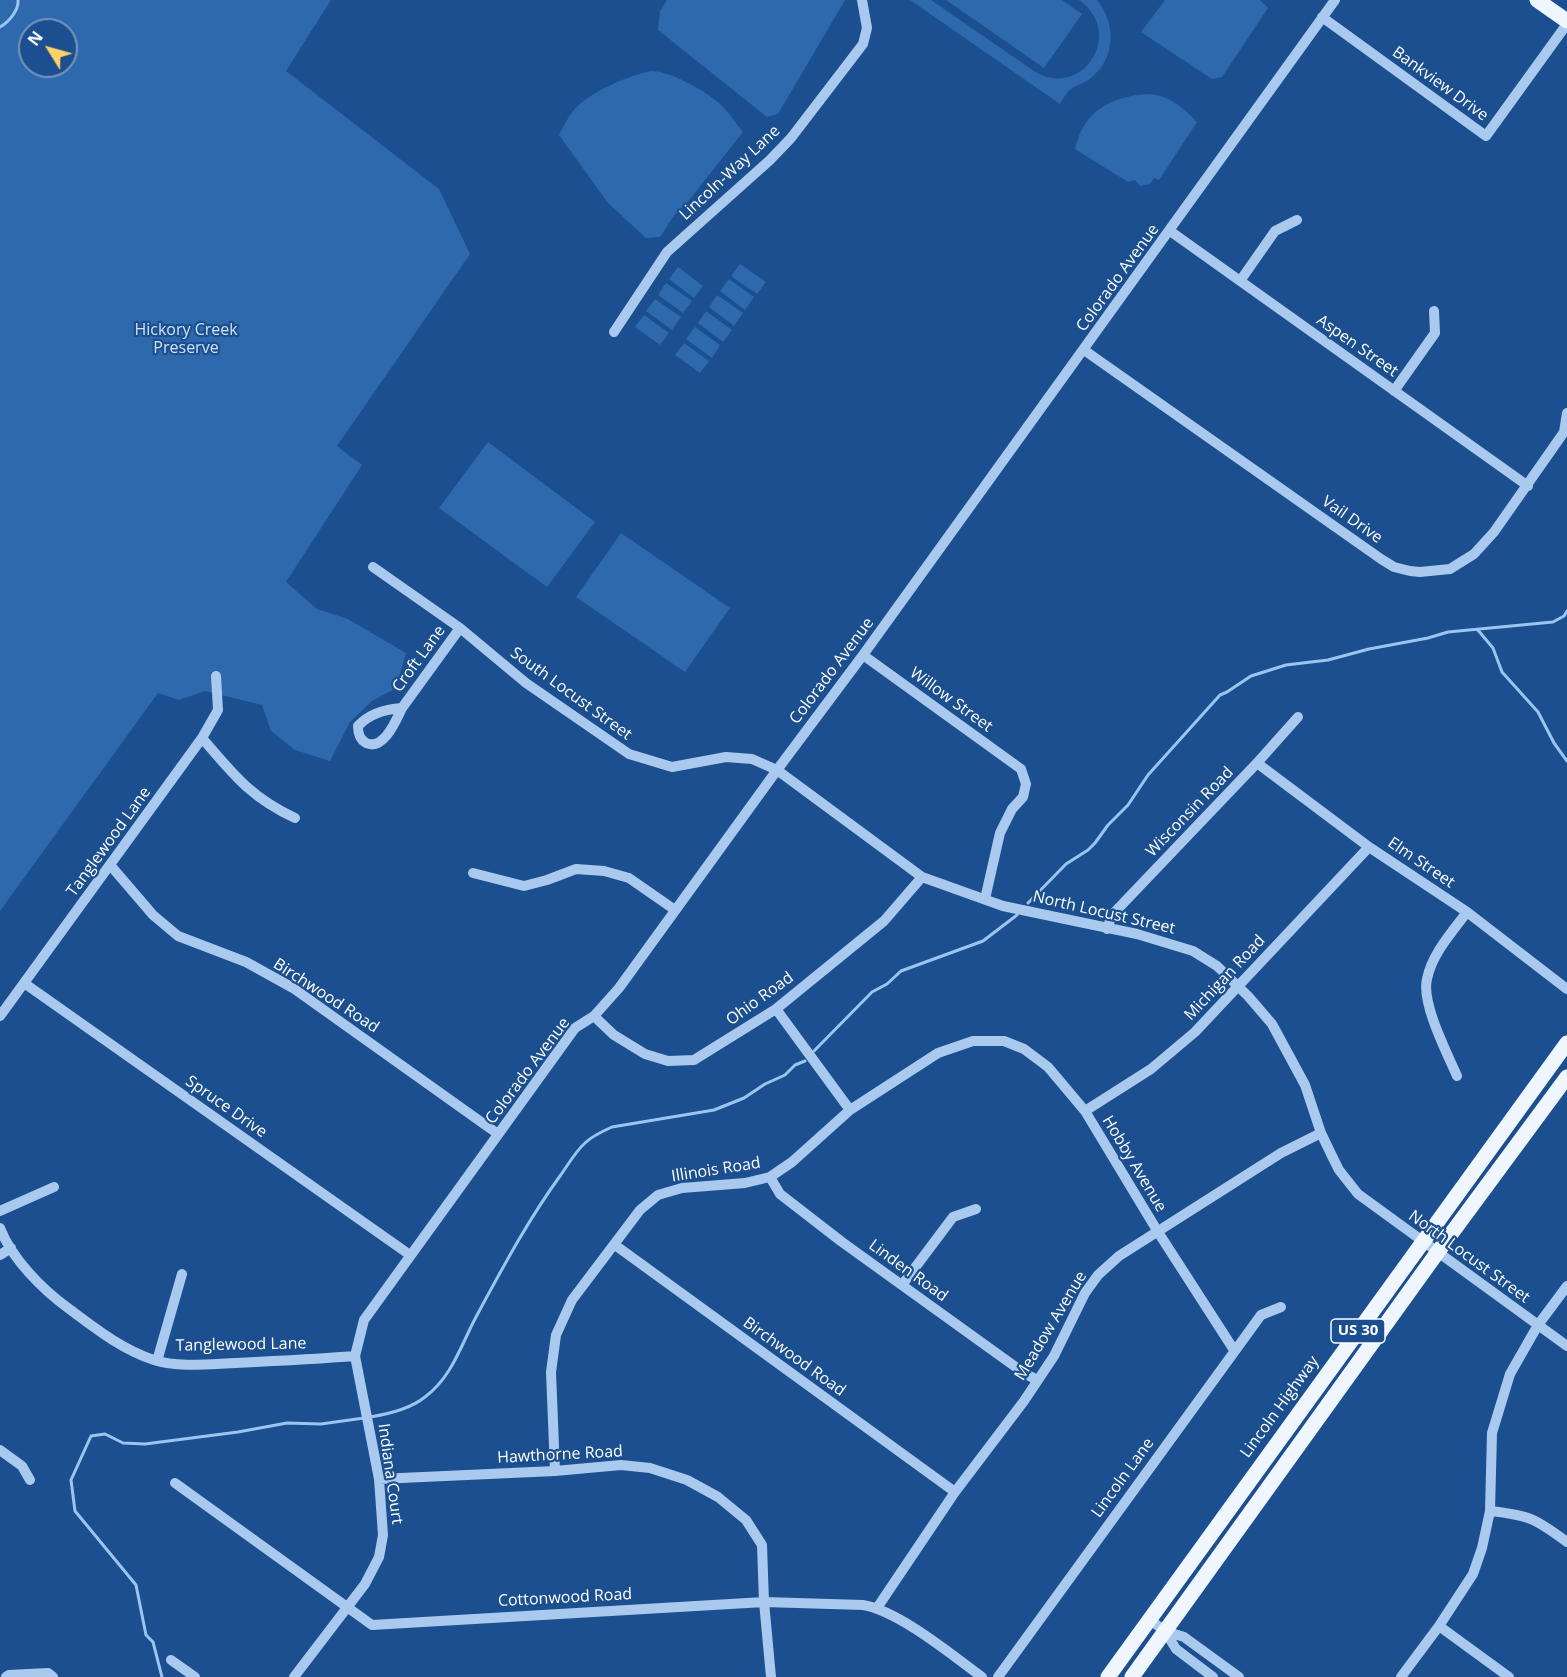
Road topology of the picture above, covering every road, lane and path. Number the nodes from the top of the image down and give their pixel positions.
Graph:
1 (862, 0) edge
2 (1335, 0) edge
3 (1537, 0) edge
4 (1322, 17) junction
5 (1567, 23) edge
6 (1297, 220) dead end
7 (1170, 231) junction
8 (1240, 281) junction
9 (1434, 311) dead end
10 (614, 332) dead end
11 (1084, 350) junction
12 (1394, 391) junction
13 (1567, 413) edge
14 (1528, 486) junction
15 (372, 567) dead end
16 (460, 628) junction
17 (863, 655) junction
18 (216, 676) dead end
19 (402, 708) dead end
20 (1298, 717) dead end
21 (202, 738) junction
22 (1257, 763) junction
23 (777, 770) junction
24 (295, 818) dead end
25 (1369, 847) junction
26 (111, 866) junction
27 (473, 873) dead end
28 (922, 877) junction
29 (986, 899) junction
30 (675, 910) junction
31 (1467, 912) junction
32 (1107, 928) junction
33 (24, 983) junction
34 (1238, 987) junction
35 (1567, 989) edge
36 (776, 1009) junction
37 (0, 1016) edge
38 (594, 1016) junction
39 (973, 1041) joint
40 (1567, 1043) edge
41 (1457, 1076) dead end
42 (1567, 1077) edge
43 (850, 1110) junction
44 (1085, 1110) junction
45 (1321, 1133) junction
46 (498, 1134) junction
47 (770, 1177) junction
48 (54, 1187) dead end
49 (976, 1209) dead end
50 (0, 1211) edge
51 (0, 1228) edge
52 (1158, 1232) junction
53 (1422, 1242) junction
54 (615, 1245) junction
55 (11, 1248) junction
56 (1437, 1253) junction
57 (0, 1255) edge
58 (410, 1255) junction
59 (182, 1274) dead end
60 (902, 1285) junction
61 (1567, 1286) edge
62 (1281, 1307) dead end
63 (1538, 1325) junction
64 (1567, 1346) edge
65 (1234, 1350) junction
66 (356, 1356) junction
67 (157, 1361) junction
68 (1036, 1380) junction
69 (0, 1450) edge
70 (555, 1471) junction
71 (379, 1479) junction
72 (30, 1480) dead end
73 (175, 1483) dead end
74 (956, 1492) junction
75 (1490, 1511) junction
76 (1567, 1542) edge
77 (764, 1602) junction
78 (347, 1608) junction
79 (877, 1608) junction
80 (1150, 1620) junction
81 (1439, 1626) junction
82 (1166, 1631) junction
83 (171, 1660) dead end
84 (6, 1677) edge
85 (53, 1677) edge
86 (195, 1677) edge
87 (294, 1677) edge
88 (771, 1677) edge
89 (982, 1677) edge
90 (998, 1677) edge
91 (1108, 1677) edge
92 (1132, 1677) edge
93 (1213, 1677) edge
94 (1239, 1677) edge
95 (1401, 1677) edge
96 (1509, 1677) edge

1 - 10 street, Lincoln-Way Lane
2 - 4 street, Colorado Avenue
3 - 5 main road
4 - 5 street, Bankview Drive
4 - 7 street, Colorado Avenue
6 - 8 street
7 - 8 street, Aspen Street
7 - 11 street, Colorado Avenue
8 - 12 street, Aspen Street
9 - 12 street
11 - 14 street, Vail Drive
11 - 17 street, Colorado Avenue
12 - 14 street, Aspen Street
13 - 14 street, Vail Drive
15 - 16 street, South Locust Street
16 - 19 street, Croft Lane
16 - 23 street, South Locust Street
17 - 23 street, Colorado Avenue
17 - 29 street, Willow Street
18 - 21 street, Tanglewood Lane
20 - 22 street, Wisconsin Road
21 - 24 street
21 - 26 street, Tanglewood Lane
22 - 25 street, Elm Street
22 - 32 street, Wisconsin Road
23 - 28 street, North Locust Street
23 - 30 street, Colorado Avenue
25 - 31 street, Elm Street
25 - 34 street, Michigan Road
26 - 33 street, Tanglewood Lane
26 - 46 street, Birchwood Road
27 - 30 street
28 - 29 street, North Locust Street
28 - 36 street, Ohio Road
29 - 32 street, North Locust Street
30 - 38 street, Colorado Avenue
31 - 35 street, Elm Street
31 - 41 street
32 - 34 street, North Locust Street
33 - 37 street, Tanglewood Lane
33 - 58 street, Spruce Drive
34 - 44 street, Michigan Road
34 - 45 street, North Locust Street
36 - 38 street, Ohio Road
36 - 43 street
38 - 46 street, Colorado Avenue
39 - 43 street, Illinois Road
39 - 44 street, Hobby Avenue
40 - 53 main road, Lincoln Highway / US 30
42 - 56 main road, US 30
43 - 47 street, Illinois Road
44 - 52 street, Hobby Avenue
45 - 52 street, Meadow Avenue
45 - 53 street, North Locust Street
46 - 58 street, Colorado Avenue
47 - 54 street, Illinois Road
47 - 60 street, Linden Road
48 - 50 street
49 - 60 street
51 - 55 street, Tanglewood Lane
52 - 65 street, Hobby Avenue
52 - 68 street, Meadow Avenue
53 - 56 street, North Locust Street
53 - 80 main road, Lincoln Highway / US 30
54 - 70 street, Illinois Road
54 - 74 street, Birchwood Road
55 - 57 street
55 - 67 street, Tanglewood Lane
56 - 63 street, North Locust Street
56 - 82 main road, US 30
58 - 66 street, Colorado Avenue
59 - 67 street
60 - 68 street, Linden Road
61 - 63 street
62 - 65 street, Lincoln Lane
63 - 64 street, North Locust Street
63 - 75 street
65 - 90 street, Lincoln Lane
66 - 67 street, Tanglewood Lane
66 - 71 street, Indiana Court
68 - 74 street, Meadow Avenue
69 - 72 street
70 - 71 street, Hawthorne Road
70 - 77 street, Hawthorne Road
71 - 78 street, Indiana Court
73 - 78 street, Cottonwood Road
74 - 79 street, Meadow Avenue
75 - 76 street
75 - 81 street
77 - 78 street, Cottonwood Road
77 - 79 street, Cottonwood Road
77 - 88 street, Hawthorne Road
78 - 87 street, Indiana Court
79 - 89 street, Cottonwood Road
80 - 82 street
80 - 91 main road, Lincoln Highway / US 30
81 - 95 street
81 - 96 street
82 - 92 main road, US 30
82 - 93 street
82 - 94 street
83 - 86 street
84 - 85 street

